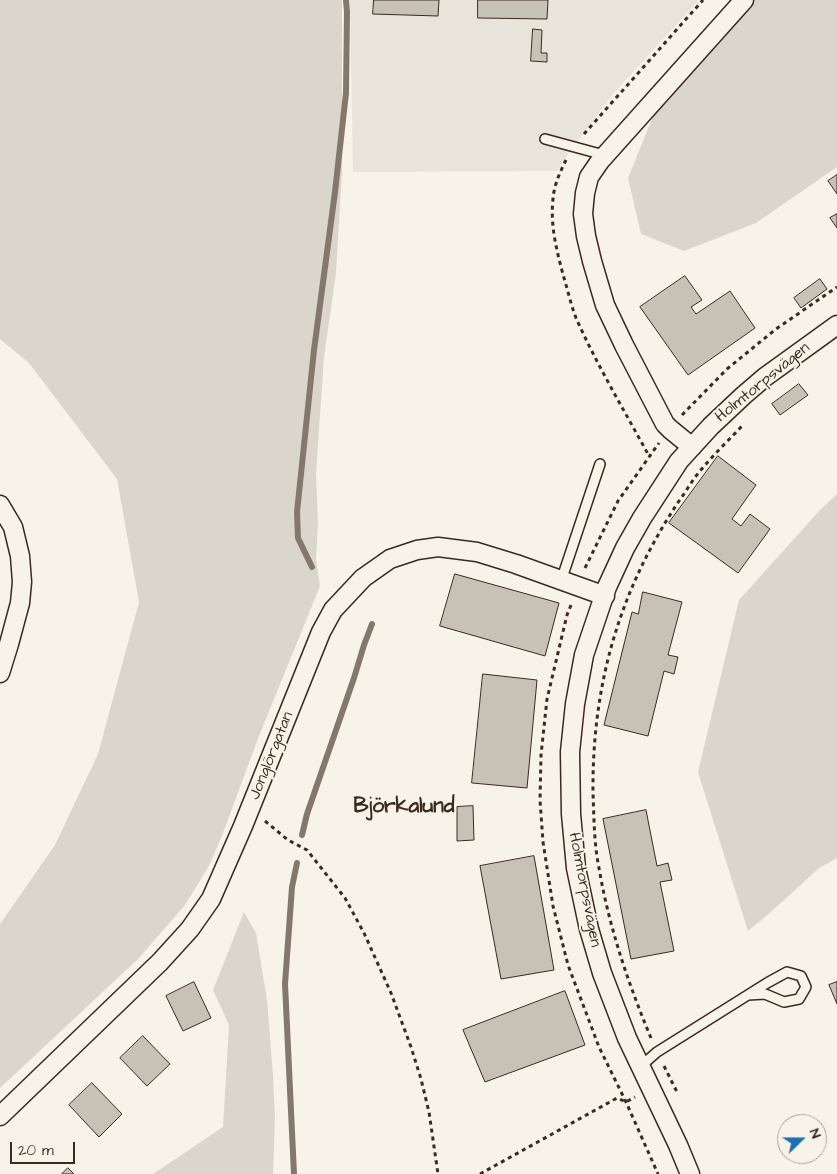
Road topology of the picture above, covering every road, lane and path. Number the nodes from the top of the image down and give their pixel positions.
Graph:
1 (740, 1) edge
2 (546, 139) dead end
3 (604, 155) junction
4 (837, 287) edge
5 (837, 325) edge
6 (748, 420) dead end
7 (670, 429) junction
8 (692, 447) junction
9 (600, 464) dead end
10 (0, 505) edge
11 (561, 581) junction
12 (578, 587) junction
13 (604, 596) junction
14 (0, 672) edge
15 (249, 812) junction
16 (748, 994) junction
17 (657, 1052) junction
18 (640, 1067) junction
19 (626, 1102) junction
20 (0, 1116) edge
21 (438, 1174) edge
22 (480, 1174) edge
23 (658, 1174) edge
24 (690, 1174) edge

1 - 3 street
2 - 3 lane
3 - 7 street
4 - 7 path
5 - 8 street, Holmtorpsvägen
6 - 17 path
7 - 8 street
7 - 12 path
8 - 13 street, Holmtorpsvägen
9 - 11 lane
10 - 14 street
11 - 12 street, Jonglörgatan
11 - 15 street, Jonglörgatan
12 - 13 street, Jonglörgatan
12 - 19 path
13 - 18 street, Holmtorpsvägen
15 - 20 street, Jonglörgatan
15 - 21 path
16 - 16 lane
16 - 17 lane
17 - 18 lane
18 - 24 street, Holmtorpsvägen
19 - 22 path
19 - 23 path

